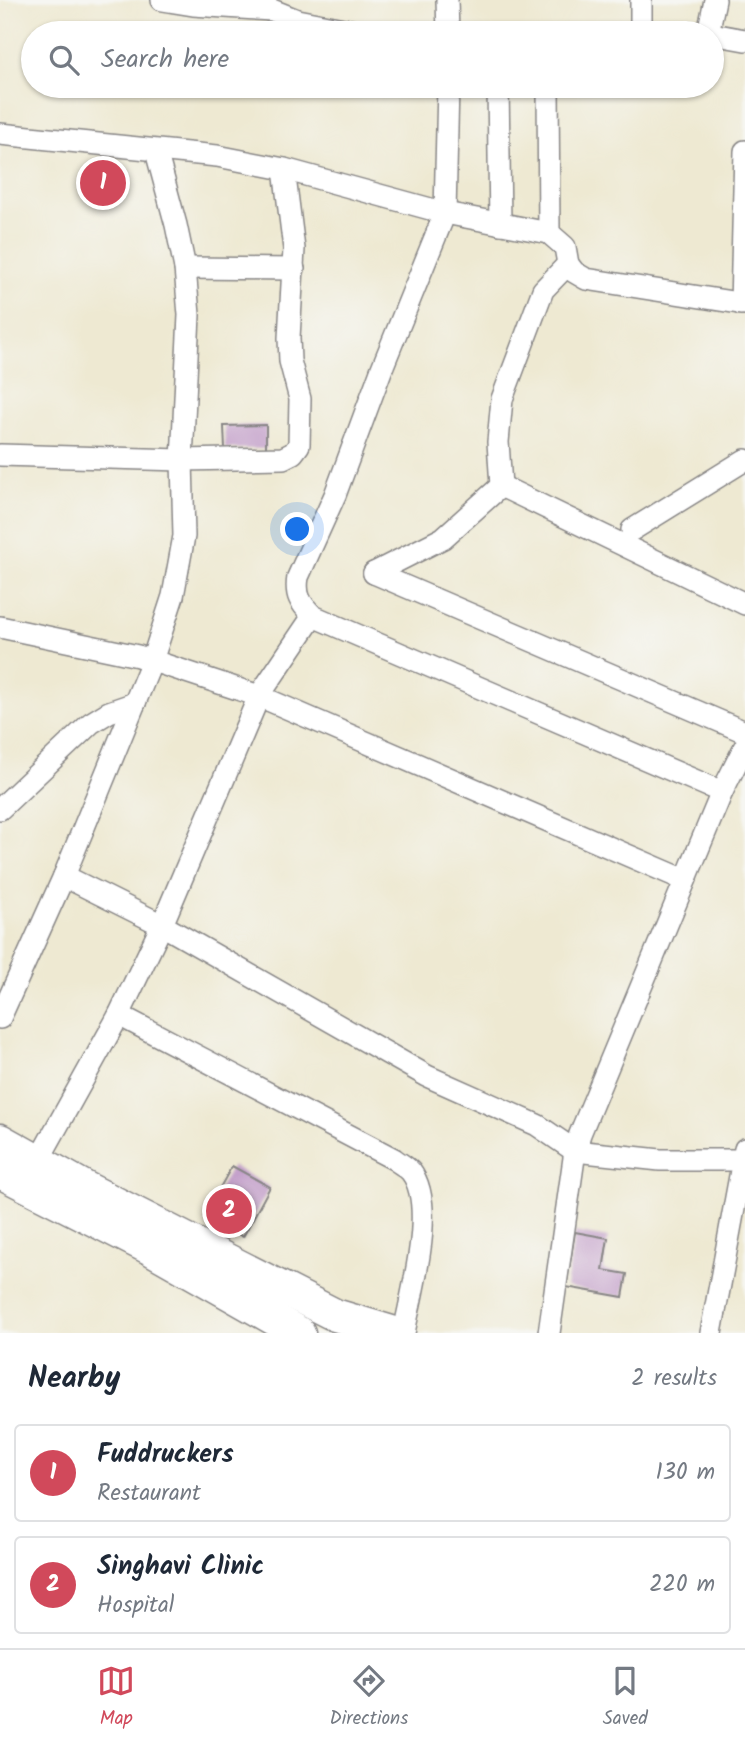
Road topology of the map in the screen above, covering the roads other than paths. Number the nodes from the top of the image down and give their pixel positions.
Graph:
1 (162, 0) edge
2 (447, 0) edge
3 (641, 0) edge
4 (715, 0) edge
5 (272, 5) edge
6 (302, 21) edge
7 (448, 21) edge
8 (641, 21) edge
9 (712, 21) edge
10 (724, 36) edge
11 (745, 40) edge
12 (448, 98) edge
13 (498, 98) edge
14 (548, 98) edge
15 (0, 134) edge
16 (156, 150) junction
17 (745, 151) edge
18 (284, 169) junction
19 (445, 213) junction
20 (500, 224) junction
21 (549, 233) junction
22 (568, 264) junction
23 (185, 268) junction
24 (294, 269) junction
25 (743, 304) edge
26 (0, 455) edge
27 (182, 460) junction
28 (745, 460) edge
29 (501, 486) junction
30 (632, 530) dead end
31 (745, 604) edge
32 (313, 616) junction
33 (0, 627) edge
34 (152, 661) junction
35 (259, 696) junction
36 (135, 703) junction
37 (745, 732) edge
38 (745, 746) edge
39 (722, 792) junction
40 (0, 809) edge
41 (64, 876) junction
42 (685, 880) junction
43 (162, 925) junction
44 (120, 1015) junction
45 (0, 1018) edge
46 (0, 1140) edge
47 (575, 1150) junction
48 (744, 1156) edge
49 (38, 1161) junction
50 (0, 1172) edge
51 (333, 1324) edge
52 (299, 1333) edge
53 (395, 1333) edge
54 (404, 1333) edge
55 (549, 1333) edge
56 (711, 1333) edge

1 - 5 street
2 - 7 street
3 - 8 street
4 - 9 street
5 - 6 street
10 - 11 street
12 - 19 street
13 - 20 street
14 - 21 street
15 - 16 street
16 - 18 street
16 - 23 street
17 - 25 street
18 - 19 street
18 - 24 street
19 - 20 street
19 - 32 street
20 - 21 street
21 - 22 street
22 - 25 street
22 - 29 street
23 - 24 street
23 - 27 street
24 - 27 street
26 - 27 street
27 - 34 street
28 - 30 street
29 - 31 street
29 - 37 street
32 - 35 street
32 - 39 street
33 - 34 street
34 - 35 street
34 - 36 street
35 - 42 street
35 - 43 street
36 - 40 street
36 - 41 street
38 - 39 street
39 - 42 street
41 - 43 street
41 - 45 street
42 - 47 street
43 - 44 street
43 - 47 street
44 - 49 street
44 - 54 street
46 - 49 street
47 - 48 street
47 - 55 street
48 - 56 street
49 - 51 street
50 - 52 street
51 - 53 street

